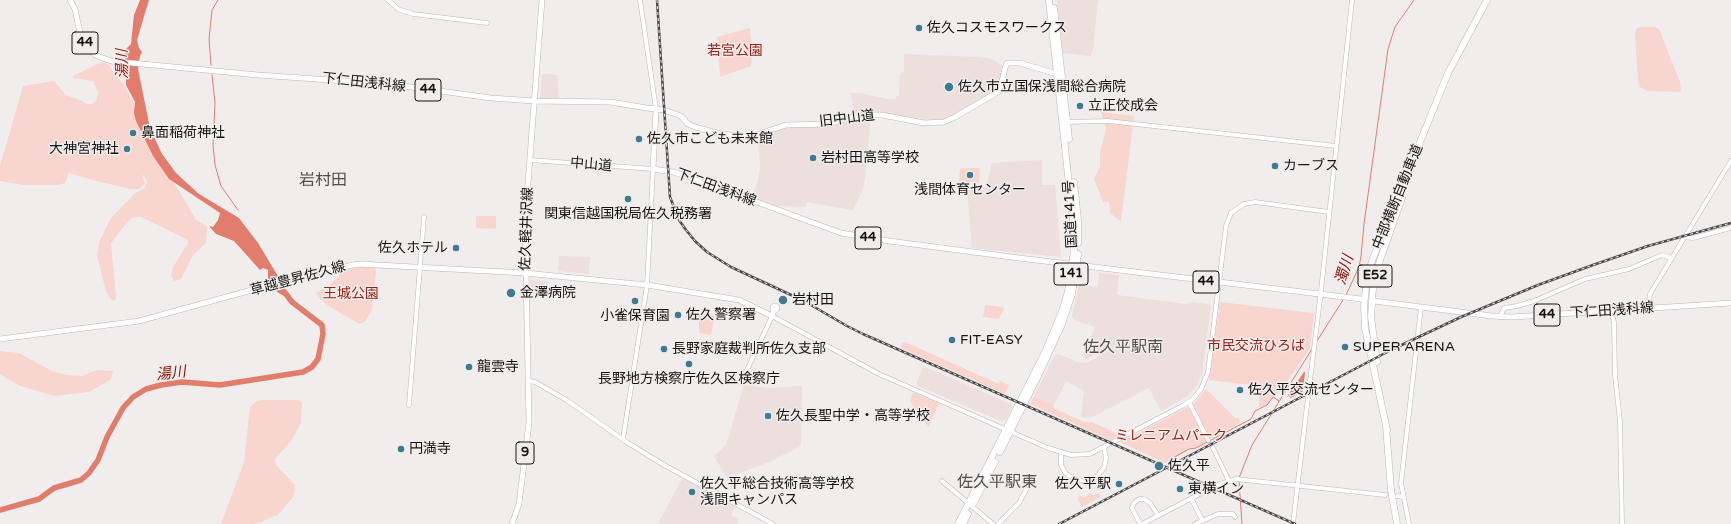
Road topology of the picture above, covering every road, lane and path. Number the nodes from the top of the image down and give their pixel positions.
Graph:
1 (70, 0) edge
2 (388, 0) edge
3 (542, 0) edge
4 (640, 0) edge
5 (1049, 0) edge
6 (1053, 0) edge
7 (1352, 0) edge
8 (1487, 0) edge
9 (487, 23) dead end
10 (1060, 75) junction
11 (535, 101) junction
12 (656, 109) junction
13 (1065, 122) junction
14 (1336, 146) junction
15 (530, 160) junction
16 (1731, 161) edge
17 (653, 169) junction
18 (1329, 212) junction
19 (424, 217) dead end
20 (1731, 228) edge
21 (1684, 237) junction
22 (1671, 258) junction
23 (1075, 265) junction
24 (420, 266) junction
25 (525, 272) junction
26 (1218, 283) junction
27 (648, 284) junction
28 (1321, 295) junction
29 (1361, 299) dead end
30 (1374, 301) dead end
31 (1731, 303) edge
32 (1421, 307) junction
33 (1648, 309) junction
34 (774, 310) dead end
35 (1611, 311) junction
36 (772, 316) junction
37 (1500, 317) junction
38 (0, 339) edge
39 (529, 381) junction
40 (741, 382) dead end
41 (1309, 389) dead end
42 (1308, 397) dead end
43 (1188, 402) junction
44 (409, 405) dead end
45 (1008, 430) junction
46 (623, 439) junction
47 (1208, 440) tunnel mouth
48 (1104, 448) junction
49 (1213, 448) tunnel mouth
50 (1061, 453) junction
51 (942, 481) dead end
52 (1229, 481) junction
53 (1297, 486) junction
54 (1027, 488) dead end
55 (1385, 495) dead end
56 (1397, 496) dead end
57 (1403, 497) junction
58 (1191, 498) junction
59 (971, 505) junction
60 (1158, 515) junction
61 (1235, 517) dead end
62 (1202, 520) junction
63 (512, 524) edge
64 (773, 524) edge
65 (958, 524) edge
66 (963, 524) edge
67 (993, 524) edge
68 (998, 524) edge
69 (1141, 524) edge
70 (1195, 524) edge
71 (1293, 524) edge
72 (1397, 524) edge
73 (1410, 524) edge
74 (1622, 524) edge

1 - 11 main road, 下仁田浅科線 / 44
2 - 9 street
3 - 11 main road, 佐久軽井沢線
4 - 12 street
5 - 10 highway, 国道141号 / 141
6 - 10 highway, 国道141号 / 141
7 - 14 street
8 - 72 highway, 中部横断自動車道 / E52
10 - 12 main road, 旧中山道
10 - 13 highway, 国道141号 / 141
11 - 12 main road, 下仁田浅科線 / 44
11 - 15 main road, 佐久軽井沢線 / 9
12 - 17 main road
13 - 14 street
13 - 23 highway, 国道141号 / 141
14 - 18 street
15 - 17 street, 中山道
15 - 25 main road, 佐久軽井沢線 / 9
16 - 21 street
17 - 23 main road, 下仁田浅科線 / 44
17 - 27 street
18 - 26 street
18 - 28 street
19 - 24 street
20 - 21 street
21 - 22 street
22 - 33 street
22 - 37 street
23 - 26 main road, 下仁田浅科線 / 44
23 - 45 highway, 国道141号 / 141
24 - 25 main road, 草越豊昇佐久線
24 - 38 main road, 草越豊昇佐久線
24 - 44 street
25 - 27 main road, 草越豊昇佐久線
25 - 39 main road, 佐久軽井沢線 / 9
26 - 28 main road, 下仁田浅科線 / 44
26 - 43 street
27 - 36 main road, 草越豊昇佐久線
27 - 46 street
28 - 29 main road, 下仁田浅科線 / 44
28 - 41 street
30 - 32 main road, 下仁田浅科線 / 44
31 - 33 main road, 下仁田浅科線 / 44
32 - 37 main road, 下仁田浅科線 / 44
32 - 57 street
33 - 35 main road, 下仁田浅科線 / 44
34 - 36 main road
35 - 37 main road, 下仁田浅科線 / 44
35 - 74 street
36 - 40 street
36 - 45 street
39 - 46 street
39 - 63 main road, 佐久軽井沢線 / 9
42 - 53 street
43 - 47 street
43 - 48 street
45 - 50 street
45 - 59 highway, 国道141号 / 141
46 - 64 street
48 - 50 street
48 - 50 street
49 - 52 street
51 - 59 street
52 - 53 street
52 - 58 street
53 - 55 street
53 - 71 street
54 - 68 street
56 - 57 street
57 - 73 street
58 - 60 street
58 - 62 street
59 - 65 highway, 国道141号 / 141
59 - 66 highway, 国道141号 / 141
59 - 67 street
60 - 69 street
60 - 69 street
61 - 62 street
62 - 70 street

